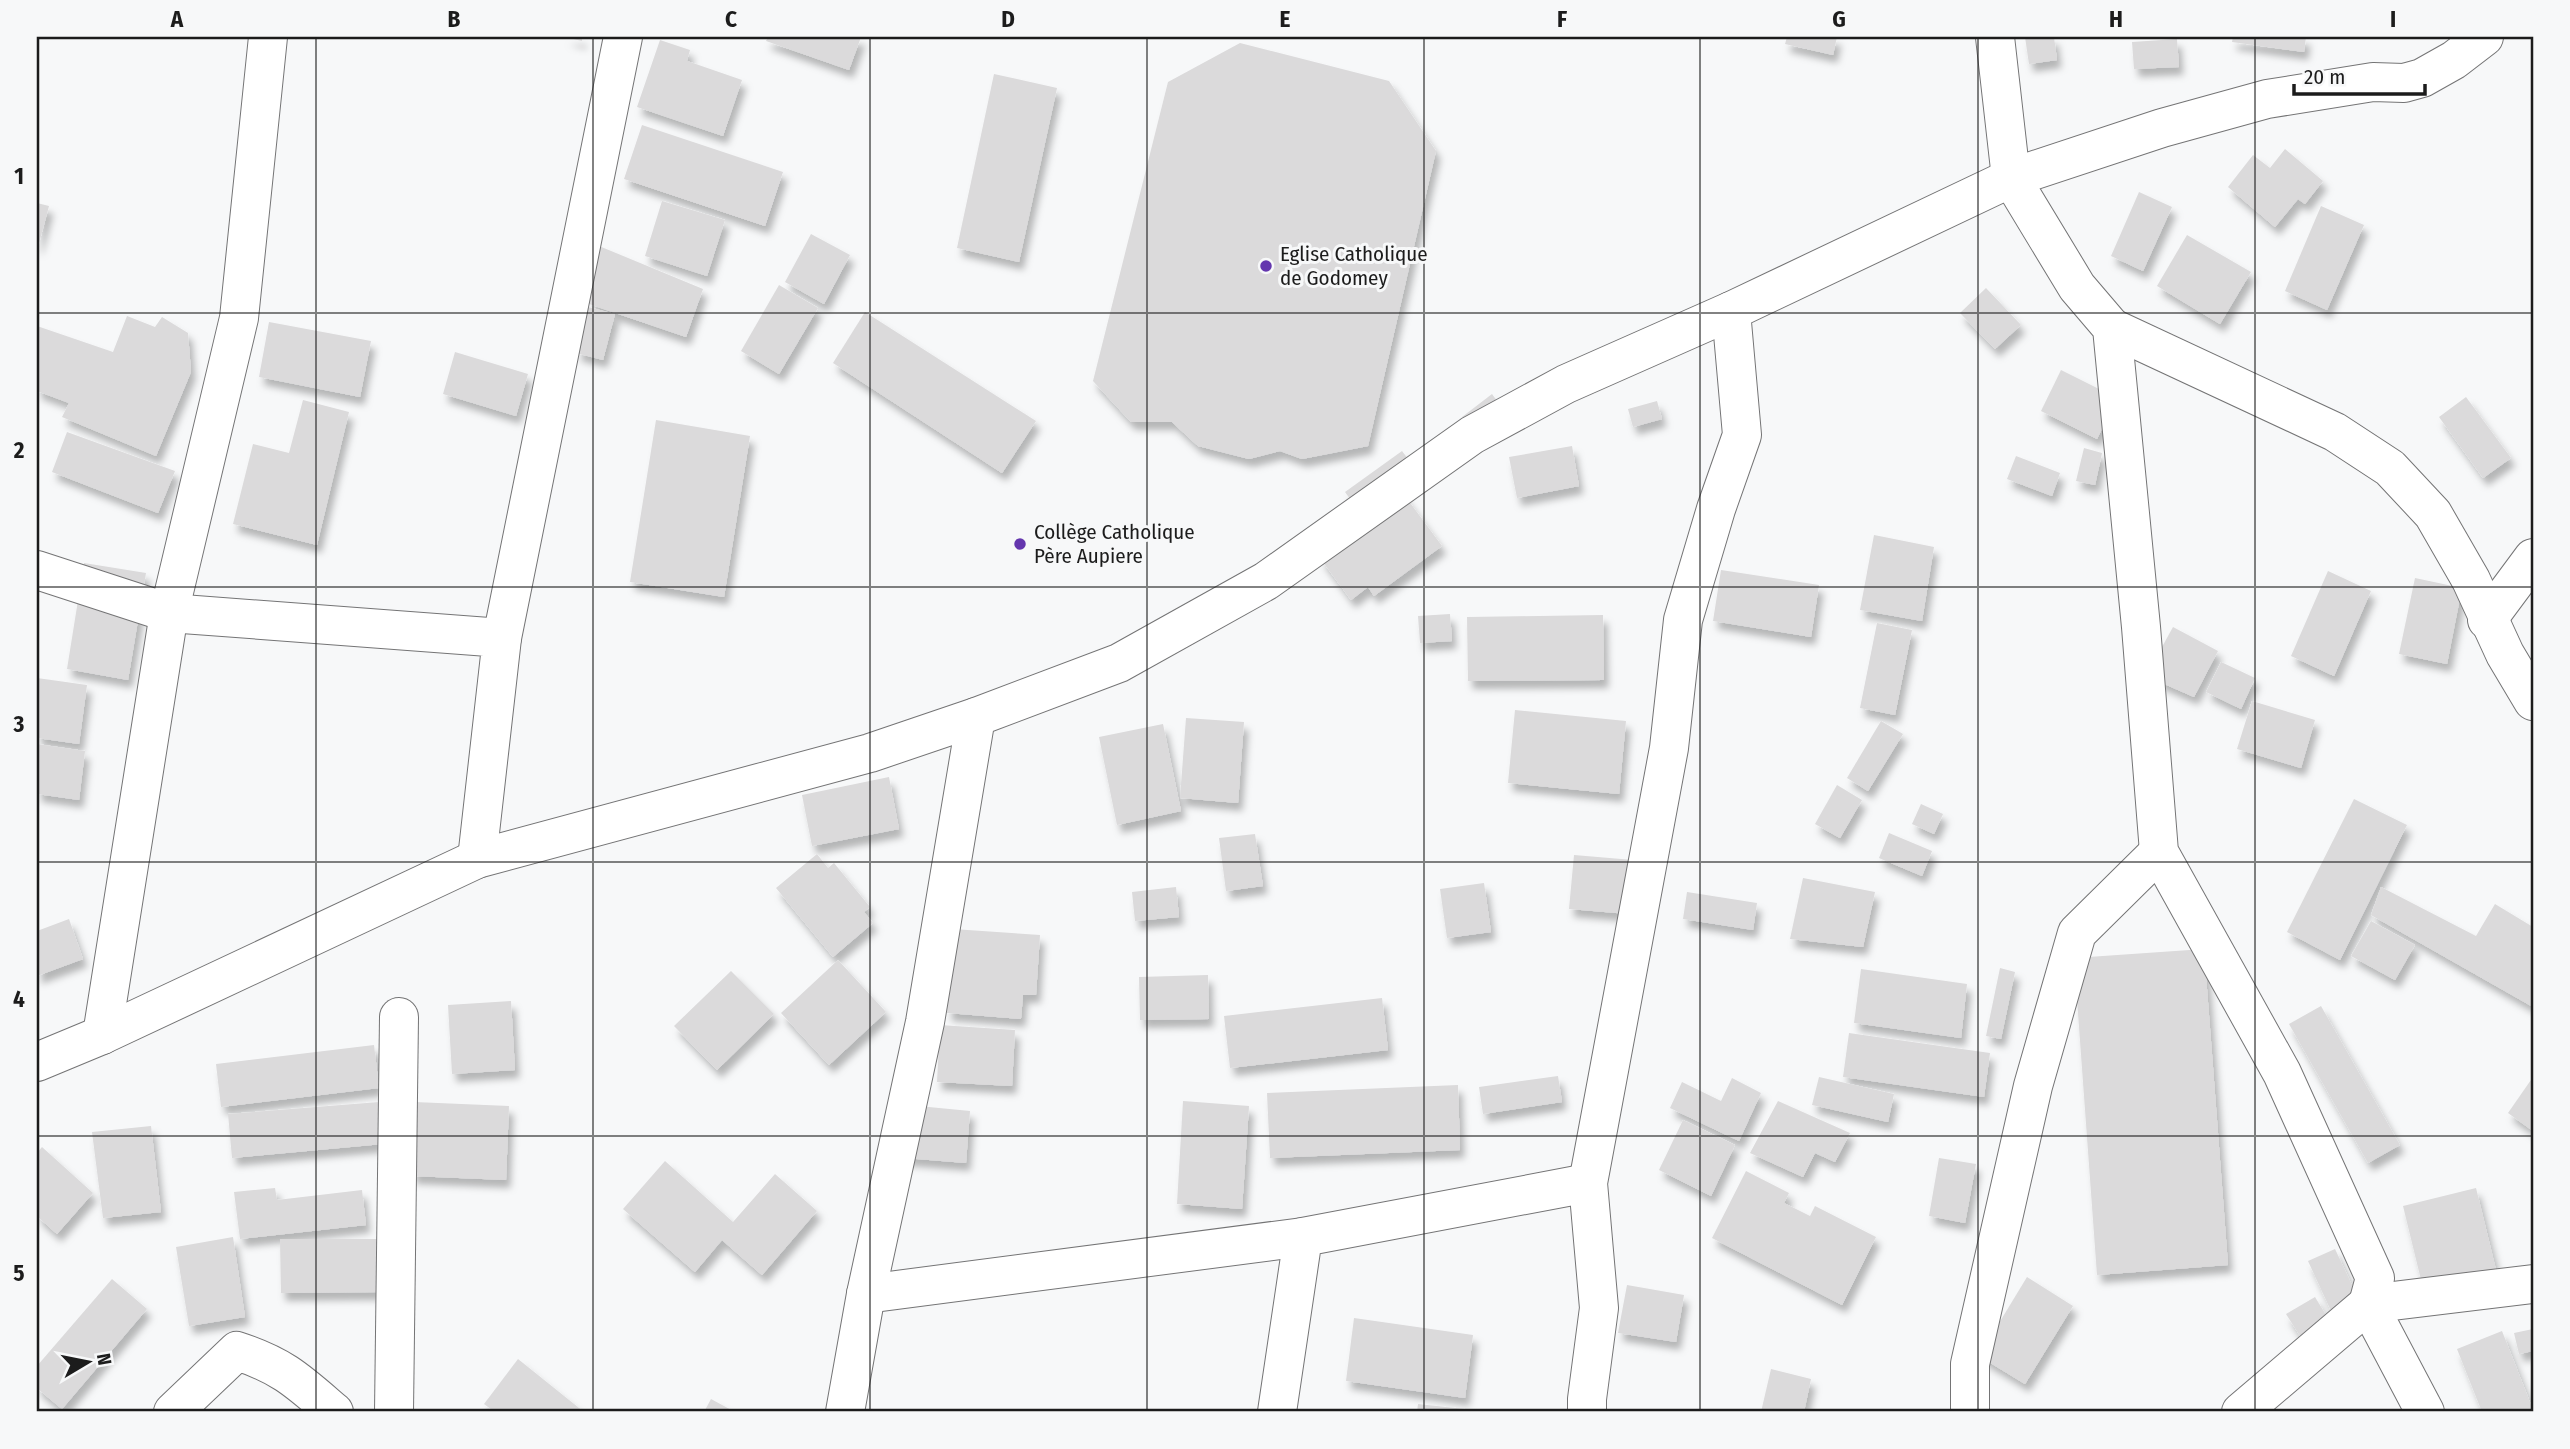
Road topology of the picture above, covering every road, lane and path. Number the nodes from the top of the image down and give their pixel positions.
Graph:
1 (268, 37) edge
2 (622, 37) edge
3 (1995, 37) edge
4 (2484, 37) edge
5 (2011, 178) junction
6 (1731, 311) junction
7 (2112, 328) junction
8 (2533, 558) edge
9 (37, 570) edge
10 (169, 613) junction
11 (2487, 620) junction
12 (502, 638) junction
13 (2533, 701) edge
14 (976, 717) junction
15 (2159, 852) junction
16 (477, 859) junction
17 (399, 1017) dead end
18 (102, 1035) junction
19 (37, 1062) edge
20 (1588, 1183) junction
21 (1303, 1237) junction
22 (2533, 1284) edge
23 (866, 1294) junction
24 (2368, 1304) junction
25 (173, 1412) edge
26 (334, 1412) edge
27 (394, 1412) edge
28 (845, 1412) edge
29 (1277, 1412) edge
30 (1587, 1412) edge
31 (1970, 1412) edge
32 (2241, 1412) edge
33 (2425, 1412) edge

1 - 10 street
2 - 12 street
3 - 5 street
4 - 5 street
5 - 6 street
5 - 7 street
6 - 14 street
6 - 20 street
7 - 11 street
7 - 15 street
8 - 11 street
9 - 10 street
10 - 12 street
10 - 18 street
11 - 13 street
12 - 16 street
14 - 16 street
14 - 23 street
15 - 24 street
15 - 31 street
16 - 18 street
17 - 27 street
18 - 19 street
20 - 21 street
20 - 30 street
21 - 23 street
21 - 29 street
22 - 24 street
23 - 28 street
24 - 32 street
24 - 33 street
25 - 26 street

